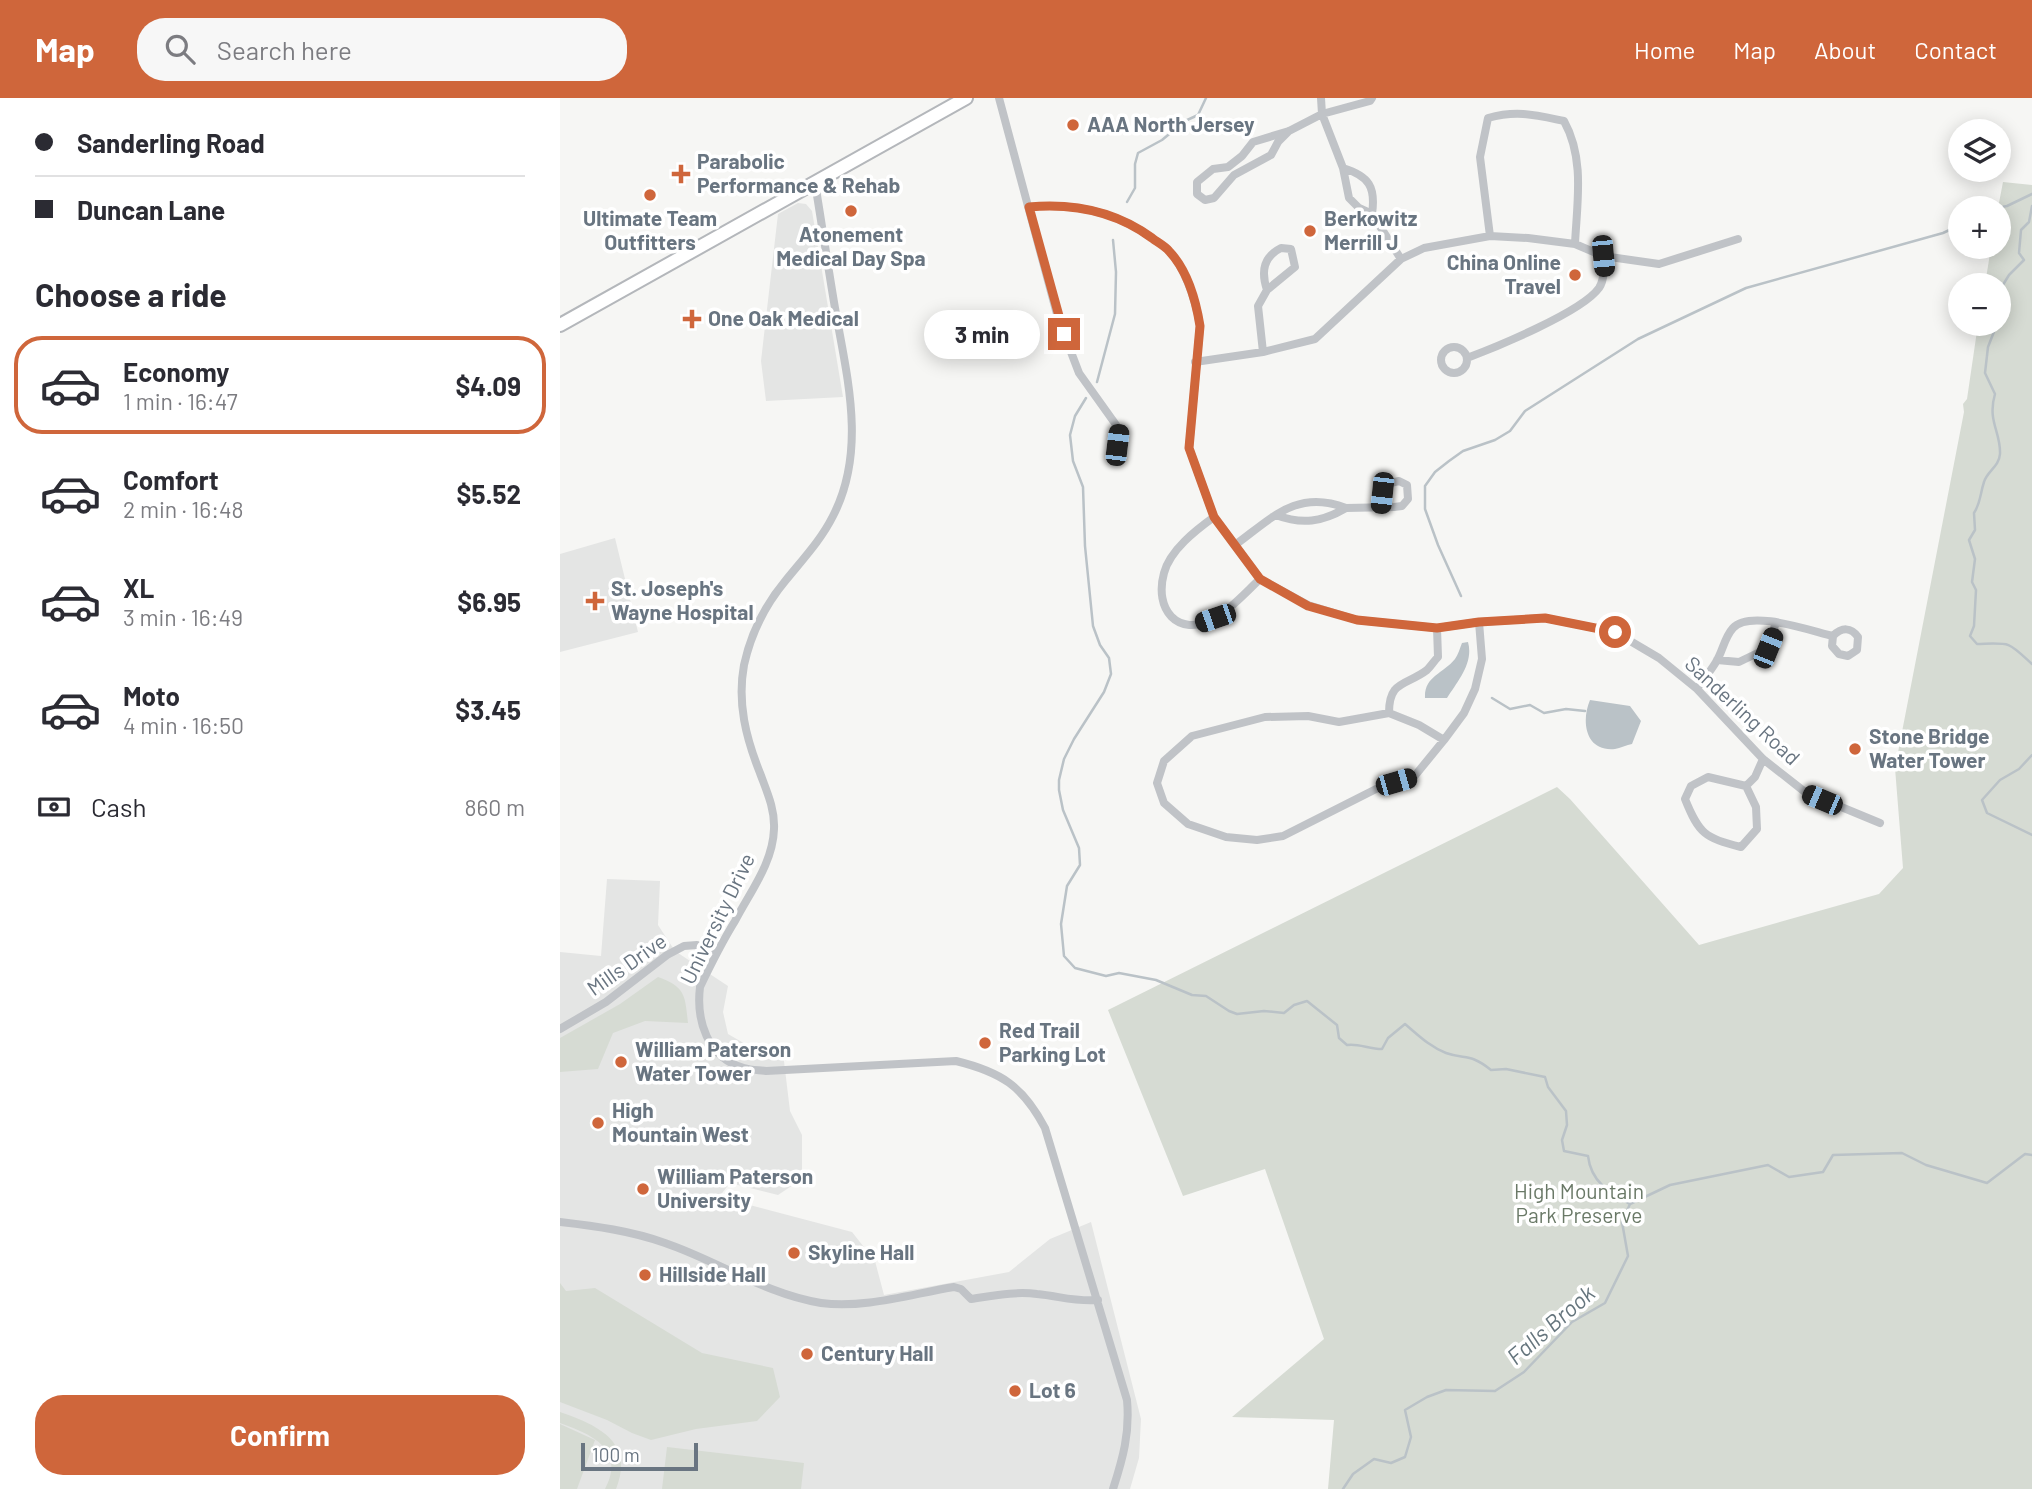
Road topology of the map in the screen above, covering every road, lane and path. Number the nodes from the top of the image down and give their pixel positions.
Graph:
1 (999, 98) edge
2 (1321, 98) edge
3 (1372, 98) edge
4 (958, 100) edge
5 (1322, 114) junction
6 (1289, 131) junction
7 (1235, 162) junction
8 (1343, 168) junction
9 (1241, 170) junction
10 (815, 183) junction
11 (1029, 207) junction
12 (1372, 214) junction
13 (1490, 236) junction
14 (1738, 239) dead end
15 (1575, 244) junction
16 (1603, 256) junction
17 (1401, 259) junction
18 (1267, 290) junction
19 (560, 324) edge
20 (1263, 352) junction
21 (1467, 358) dead end
22 (1195, 362) junction
23 (1113, 452) dead end
24 (1381, 507) dead end
25 (1346, 508) junction
26 (1276, 515) junction
27 (1214, 517) junction
28 (1235, 545) junction
29 (1260, 579) junction
30 (1479, 622) junction
31 (1776, 622) junction
32 (1437, 628) junction
33 (1833, 636) dead end
34 (1717, 660) junction
35 (1697, 690) junction
36 (1389, 713) junction
37 (1444, 740) junction
38 (1763, 759) junction
39 (1746, 786) junction
40 (1880, 823) dead end
41 (717, 952) junction
42 (560, 1029) edge
43 (560, 1222) edge
44 (1098, 1300) junction
45 (1113, 1489) edge

1 - 11 street
2 - 5 street
3 - 5 street
4 - 10 main road
5 - 6 street
5 - 8 street
6 - 7 street
6 - 9 street
7 - 9 street
7 - 9 street
8 - 12 street
8 - 12 street
10 - 19 main road
10 - 41 street, University Drive
11 - 22 street, Sanderling Road
11 - 23 street
12 - 17 street
13 - 15 street
13 - 15 street
13 - 17 street
14 - 16 street
15 - 16 street
16 - 21 street
17 - 20 street
18 - 18 street
18 - 20 street
20 - 22 street
22 - 27 street, Sanderling Road
24 - 25 street
25 - 26 street
25 - 26 street
26 - 28 street
27 - 28 street, Sanderling Road
27 - 29 street
28 - 29 street, Sanderling Road
29 - 32 street, Sanderling Road
30 - 32 street, Sanderling Road
30 - 35 street, Sanderling Road
30 - 37 street
31 - 33 street
31 - 34 street
31 - 34 street
32 - 36 street
34 - 35 street
35 - 38 street, Sanderling Road
36 - 37 street
36 - 37 street
38 - 39 street
38 - 40 street, Sanderling Road
39 - 39 street
41 - 42 street, Mills Drive
41 - 44 street, University Drive
43 - 44 street
44 - 45 street, University Drive

